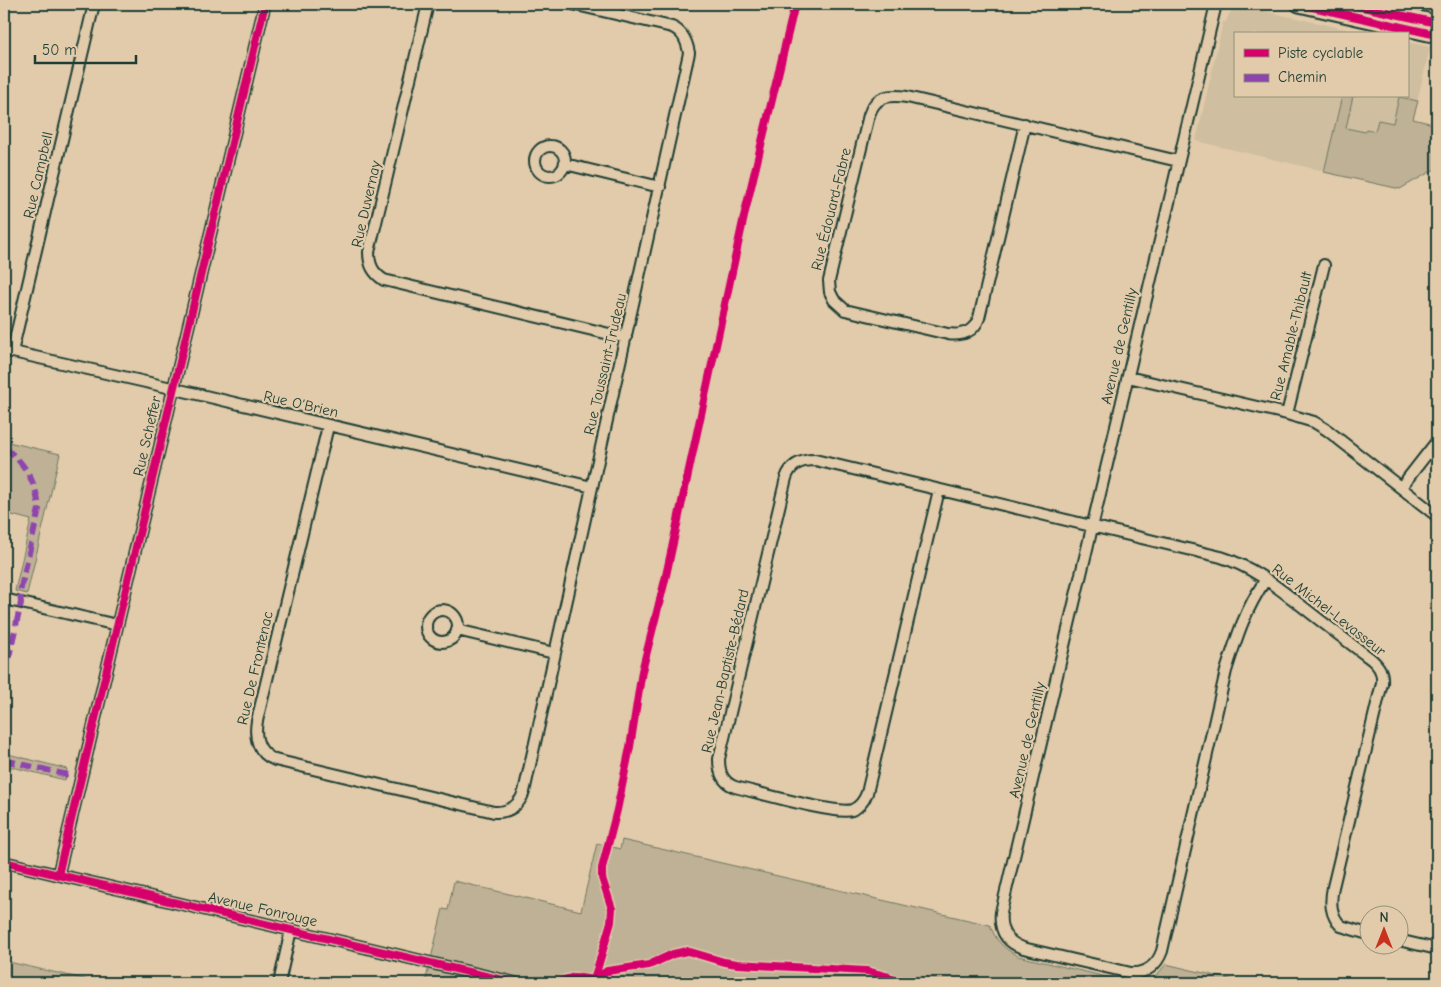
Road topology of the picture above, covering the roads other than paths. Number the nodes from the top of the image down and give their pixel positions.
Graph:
1 (94, 4) edge
2 (265, 4) edge
3 (428, 4) edge
4 (572, 4) edge
5 (1216, 4) edge
6 (1299, 4) edge
7 (1349, 4) edge
8 (1437, 23) edge
9 (1437, 34) edge
10 (1025, 124) junction
11 (1178, 161) junction
12 (565, 164) dead end
13 (660, 187) junction
14 (1324, 265) dead end
15 (626, 338) junction
16 (8, 351) edge
17 (1128, 377) junction
18 (173, 389) junction
19 (1288, 414) junction
20 (328, 426) junction
21 (1437, 441) edge
22 (592, 488) junction
23 (1401, 488) junction
24 (939, 490) junction
25 (1437, 516) edge
26 (1093, 527) junction
27 (1266, 579) junction
28 (4, 599) edge
29 (117, 625) junction
30 (457, 630) dead end
31 (554, 653) junction
32 (511, 809) joint
33 (4, 862) edge
34 (58, 875) junction
35 (291, 930) junction
36 (1358, 931) edge
37 (1408, 942) edge
38 (1437, 949) edge
39 (278, 983) edge
40 (515, 983) edge

1 - 16 street, Rue Campbell
2 - 18 street, Rue Scheffer
3 - 15 street, Rue Duvernay
4 - 13 street, Rue Toussaint-Trudeau
5 - 11 street, Avenue de Gentilly
6 - 9 street
7 - 8 street
10 - 10 street, Rue Édouard-Fabre
10 - 11 street, Rue Édouard-Fabre
11 - 17 street, Avenue de Gentilly
12 - 13 street
13 - 15 street, Rue Toussaint-Trudeau
14 - 19 street, Rue Amable-Thibault
15 - 22 street, Rue Toussaint-Trudeau
16 - 18 street, Rue O'Brien
17 - 19 street
17 - 26 street, Avenue de Gentilly
18 - 20 street, Rue O'Brien
18 - 29 street, Rue Scheffer
19 - 23 street
20 - 22 street, Rue O'Brien
20 - 32 street, Rue De Frontenac
21 - 23 street
22 - 31 street, Rue Toussaint-Trudeau
23 - 25 street
24 - 24 street, Rue Jean-Baptiste-Bédard
24 - 26 street, Rue Jean-Baptiste-Bédard
26 - 27 street, Rue Michel-Levasseur
26 - 27 street, Avenue de Gentilly
27 - 36 street, Rue Michel-Levasseur
28 - 29 street
29 - 34 street, Rue Scheffer
30 - 31 street
31 - 32 street, Rue Toussaint-Trudeau
33 - 34 street, Avenue Fonrouge
34 - 35 street, Avenue Fonrouge
35 - 39 street
35 - 40 street, Avenue Fonrouge
37 - 38 street

